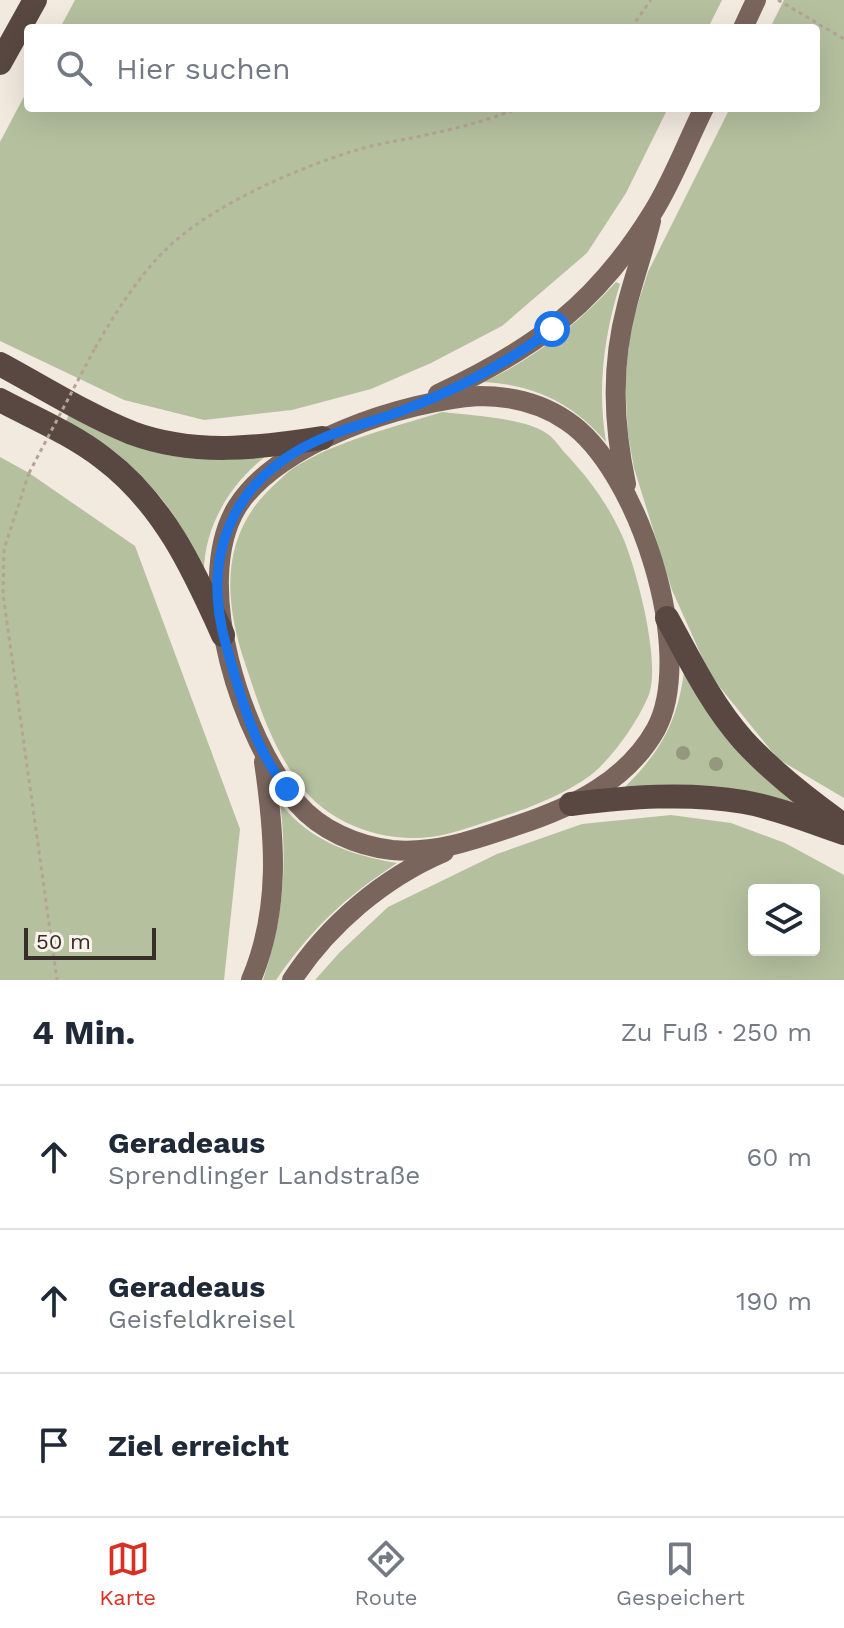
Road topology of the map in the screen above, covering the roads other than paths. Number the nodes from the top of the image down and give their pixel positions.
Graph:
1 (35, 0) edge
2 (756, 0) edge
3 (745, 24) edge
4 (0, 63) edge
5 (702, 112) edge
6 (654, 211) junction
7 (0, 364) edge
8 (0, 400) edge
9 (409, 408) junction
10 (322, 438) junction
11 (631, 507) junction
12 (667, 618) junction
13 (223, 635) junction
14 (262, 750) junction
15 (571, 804) junction
16 (844, 826) edge
17 (844, 833) edge
18 (466, 843) junction
19 (251, 980) edge
20 (292, 980) edge

1 - 4 highway
2 - 3 main road
5 - 6 main road
6 - 9 main road
6 - 11 main road
7 - 10 highway
8 - 13 highway
9 - 10 main road
9 - 11 main road
10 - 13 main road
11 - 12 main road
12 - 15 main road
12 - 16 highway
13 - 14 main road
14 - 18 main road
14 - 19 main road
15 - 17 highway
15 - 18 main road
18 - 20 main road

